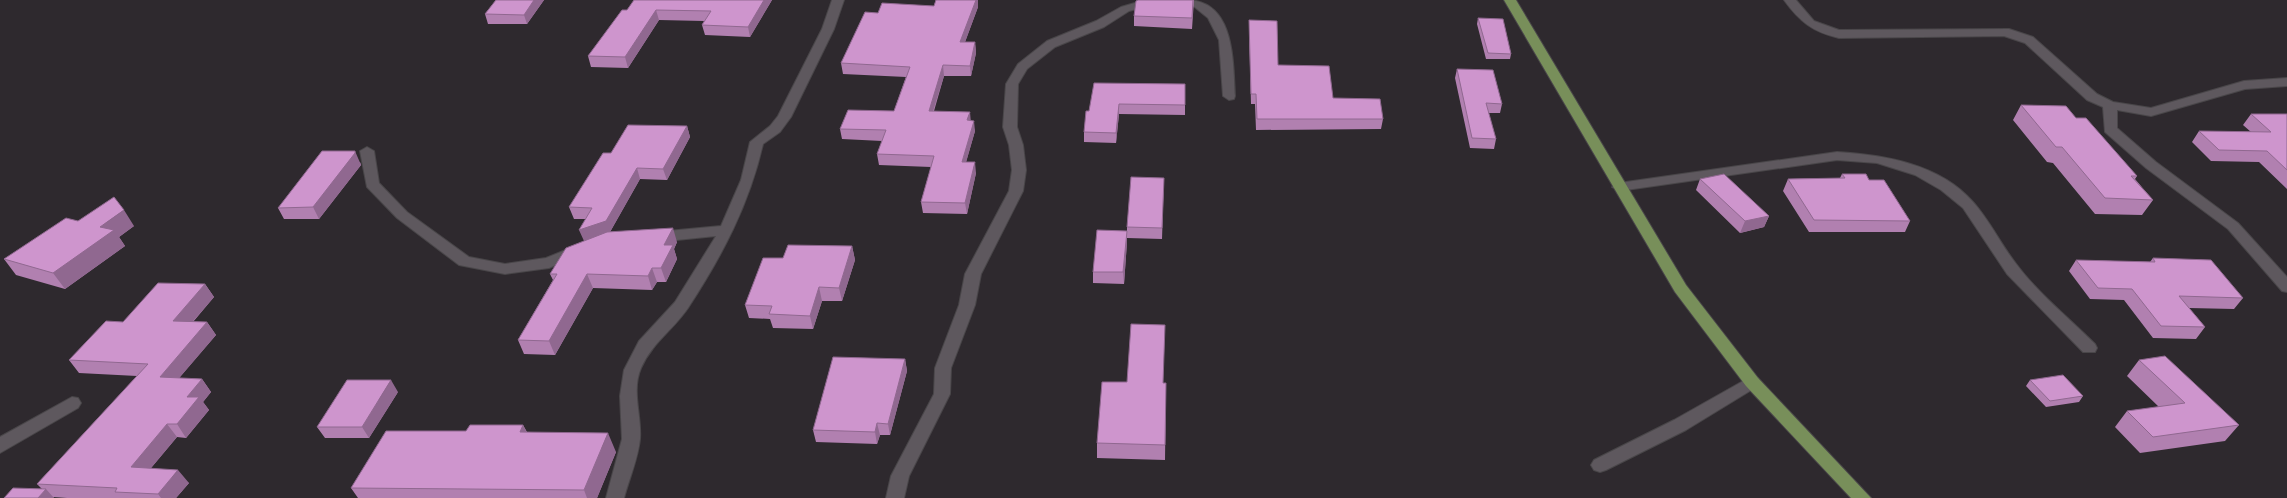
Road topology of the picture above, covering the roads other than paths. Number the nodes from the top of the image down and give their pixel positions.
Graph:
1 (838, 0) edge
2 (1158, 0) edge
3 (1192, 0) edge
4 (1510, 0) edge
5 (1790, 0) edge
6 (2287, 82) edge
7 (1229, 96) dead end
8 (2110, 105) junction
9 (367, 151) dead end
10 (1619, 187) junction
11 (727, 230) junction
12 (640, 238) edge
13 (592, 245) edge
14 (2287, 287) edge
15 (2089, 348) dead end
16 (1752, 382) junction
17 (72, 404) dead end
18 (0, 446) edge
19 (1600, 465) dead end
20 (614, 498) edge
21 (895, 498) edge
22 (1862, 498) edge

1 - 11 street
2 - 21 street
3 - 7 street
4 - 10 main road
5 - 8 street
6 - 8 street
8 - 14 street
9 - 13 street
10 - 15 street
10 - 16 main road
11 - 12 street
11 - 20 street
16 - 19 street
16 - 22 main road
17 - 18 street

